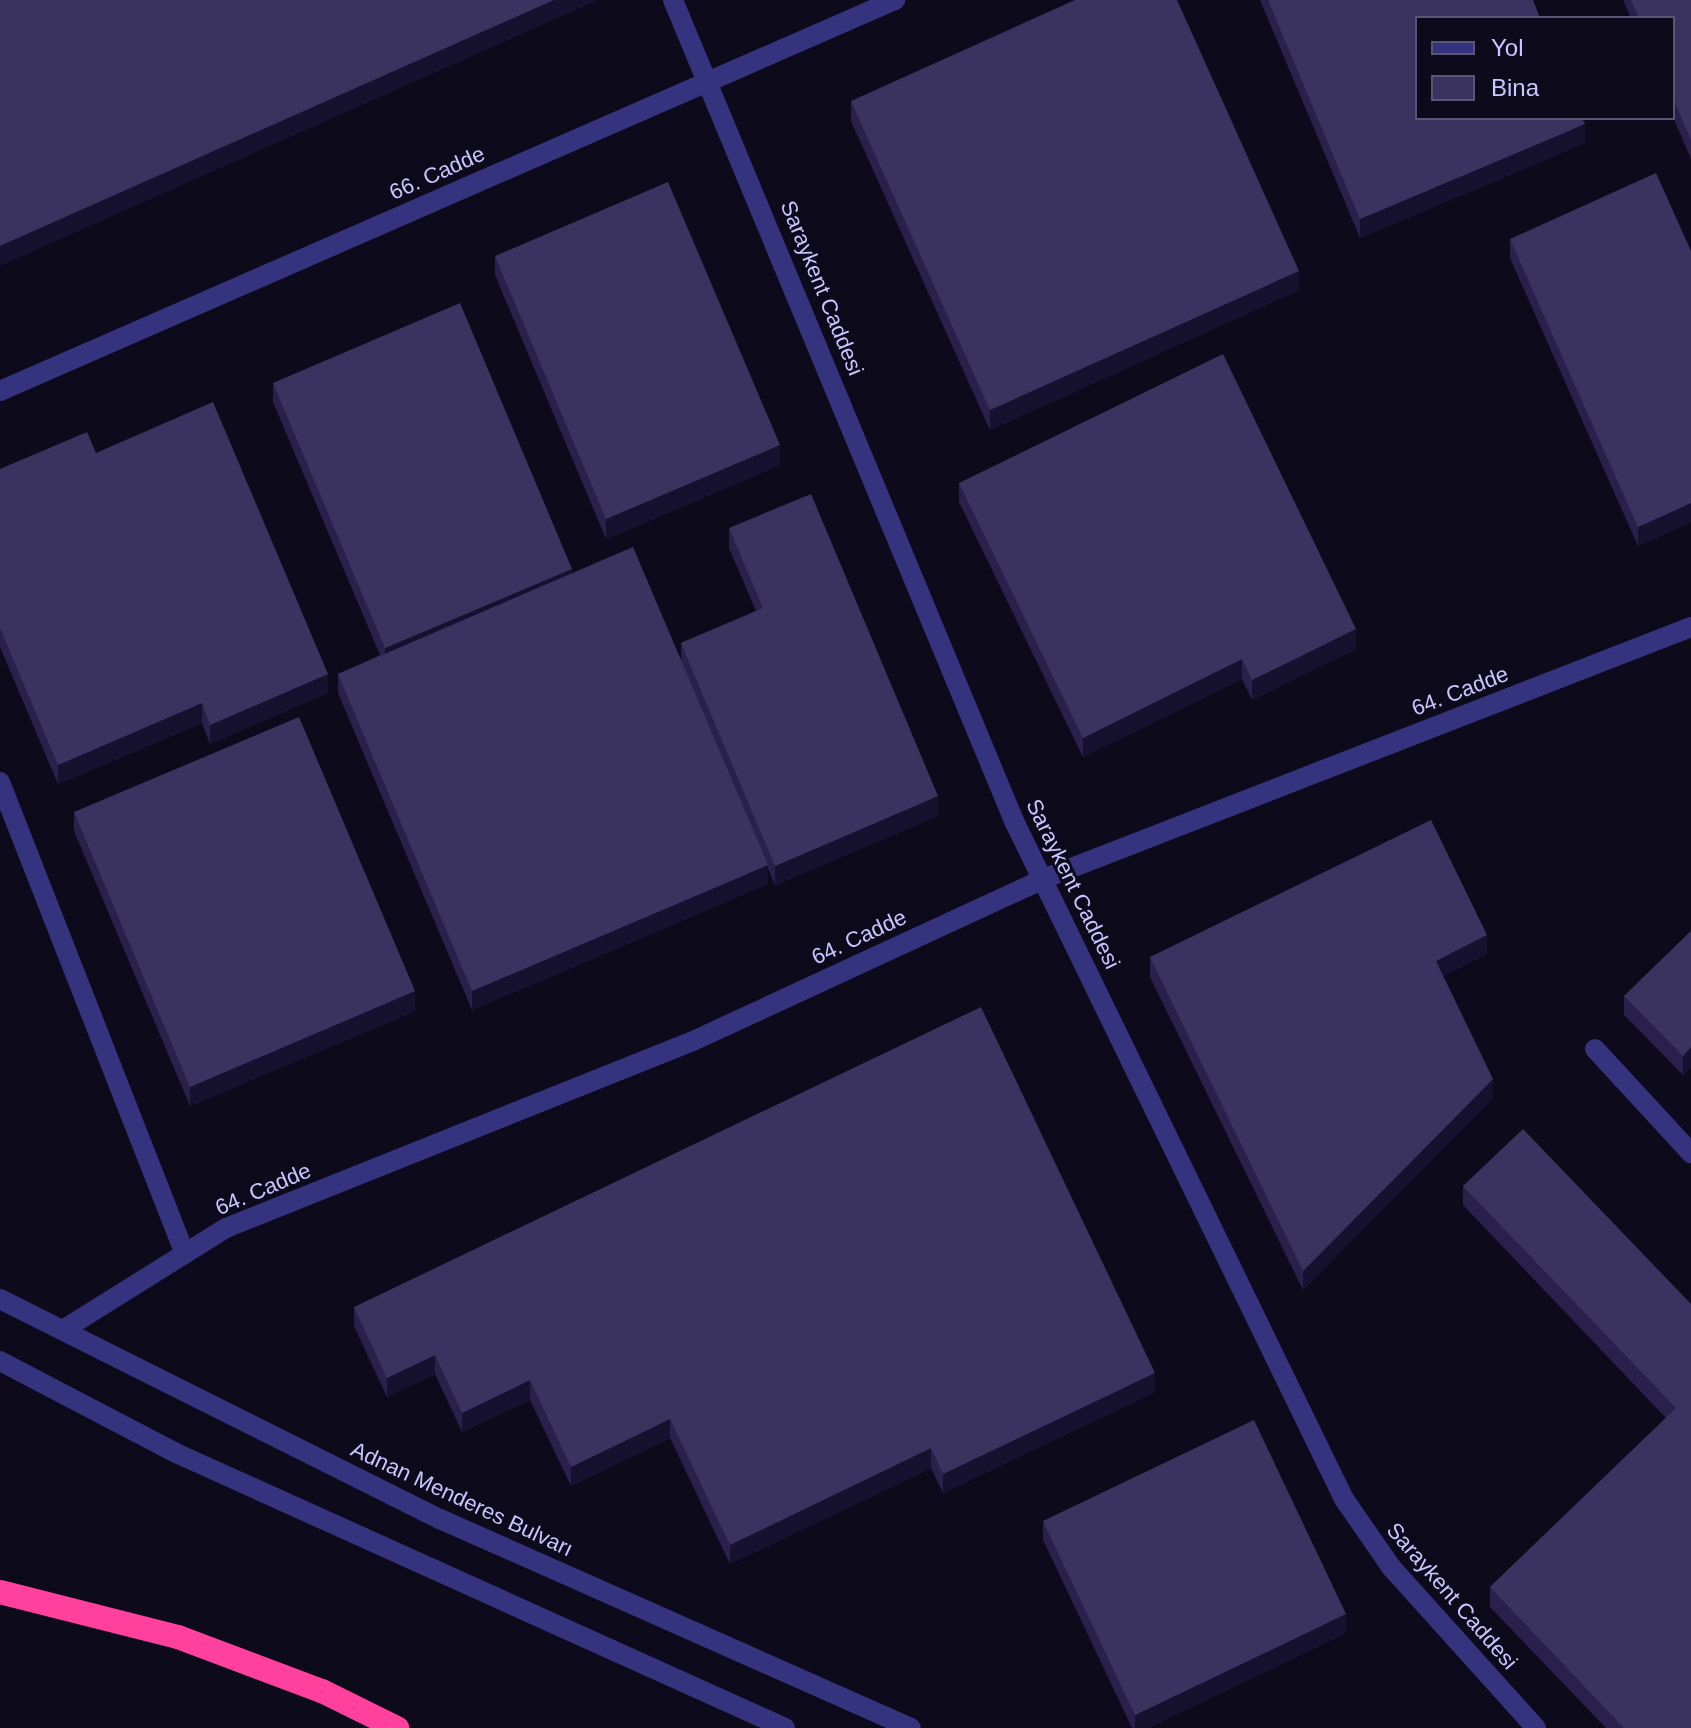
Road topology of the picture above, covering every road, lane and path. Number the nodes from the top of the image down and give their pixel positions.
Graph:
1 (673, 0) edge
2 (895, 0) edge
3 (710, 79) junction
4 (0, 391) edge
5 (1691, 627) edge
6 (0, 782) edge
7 (1043, 879) junction
8 (1595, 1049) dead end
9 (1691, 1153) edge
10 (185, 1254) junction
11 (0, 1299) edge
12 (66, 1328) junction
13 (0, 1361) edge
14 (0, 1592) edge
15 (397, 1728) edge
16 (785, 1728) edge
17 (911, 1728) edge
18 (1536, 1728) edge

1 - 3 street, Saraykent Caddesi
2 - 3 street, 66. Cadde
3 - 4 street, 66. Cadde
3 - 7 street, Saraykent Caddesi
5 - 7 street, 64. Cadde
6 - 10 street
7 - 10 street, 64. Cadde
7 - 18 street, Saraykent Caddesi
8 - 9 street
10 - 12 street, 64. Cadde
11 - 12 street, Adnan Menderes Bulvarı
12 - 17 street, Adnan Menderes Bulvarı
13 - 16 street
14 - 15 highway

